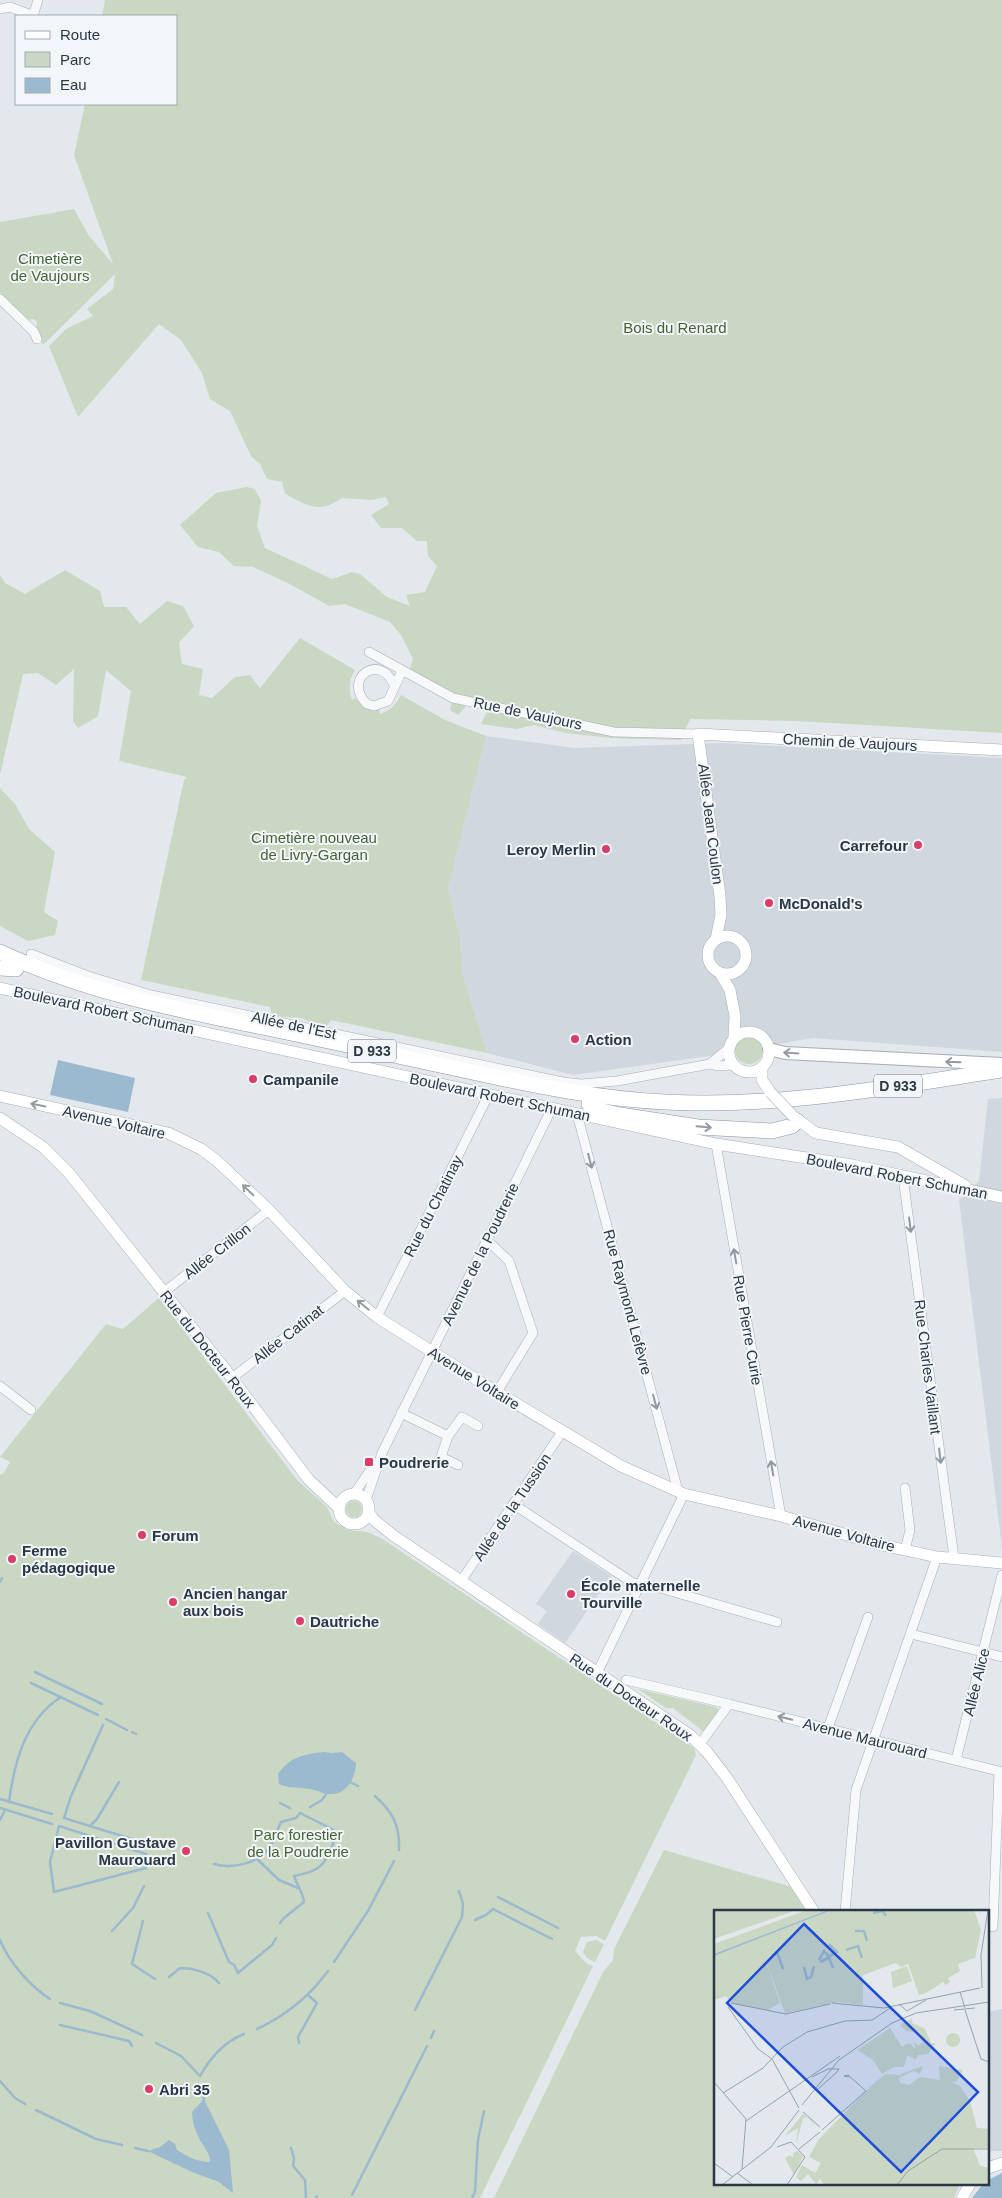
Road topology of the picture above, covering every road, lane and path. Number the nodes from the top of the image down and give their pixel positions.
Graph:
1 (38, 0) edge
2 (0, 10) edge
3 (30, 15) edge
4 (33, 15) edge
5 (0, 299) edge
6 (37, 338) dead end
7 (367, 671) junction
8 (402, 671) junction
9 (394, 685) junction
10 (698, 734) junction
11 (1002, 750) edge
12 (721, 915) junction
13 (732, 937) junction
14 (716, 939) junction
15 (0, 952) edge
16 (30, 954) dead end
17 (0, 962) edge
18 (0, 968) edge
19 (16, 970) junction
20 (736, 972) junction
21 (720, 973) junction
22 (0, 988) edge
23 (730, 990) junction
24 (735, 1016) junction
25 (749, 1032) junction
26 (731, 1043) junction
27 (769, 1049) junction
28 (710, 1064) junction
29 (1002, 1064) edge
30 (762, 1067) junction
31 (739, 1068) junction
32 (1002, 1070) edge
33 (1002, 1080) edge
34 (767, 1090) junction
35 (489, 1094) junction
36 (0, 1096) edge
37 (589, 1104) junction
38 (552, 1108) junction
39 (577, 1114) junction
40 (0, 1118) edge
41 (796, 1119) junction
42 (772, 1131) junction
43 (816, 1133) junction
44 (716, 1144) junction
45 (914, 1156) junction
46 (909, 1178) junction
47 (976, 1191) junction
48 (1002, 1197) edge
49 (269, 1210) junction
50 (487, 1240) junction
51 (345, 1291) junction
52 (164, 1292) junction
53 (377, 1317) junction
54 (432, 1353) junction
55 (232, 1378) junction
56 (0, 1386) edge
57 (497, 1392) junction
58 (31, 1410) dead end
59 (401, 1413) junction
60 (478, 1426) dead end
61 (562, 1432) junction
62 (448, 1436) junction
63 (382, 1453) junction
64 (296, 1462) junction
65 (458, 1465) dead end
66 (905, 1488) dead end
67 (681, 1492) junction
68 (350, 1495) junction
69 (513, 1504) junction
70 (367, 1505) junction
71 (339, 1508) junction
72 (781, 1516) junction
73 (360, 1522) junction
74 (394, 1536) junction
75 (904, 1550) junction
76 (937, 1558) junction
77 (954, 1558) junction
78 (1002, 1563) edge
79 (1002, 1576) edge
80 (461, 1581) junction
81 (641, 1584) junction
82 (868, 1617) dead end
83 (777, 1622) dead end
84 (911, 1634) junction
85 (984, 1652) junction
86 (1002, 1657) edge
87 (597, 1673) junction
88 (626, 1680) dead end
89 (729, 1704) junction
90 (828, 1728) junction
91 (874, 1740) junction
92 (700, 1744) junction
93 (956, 1760) junction
94 (1001, 1772) edge
95 (813, 1910) edge
96 (845, 1910) edge
97 (993, 1927) dead end
98 (969, 2186) edge
99 (962, 2198) edge

1 - 4 street
2 - 3 street
5 - 6 street
7 - 8 street, Rue de Vaujours
7 - 9 street
7 - 9 street
8 - 9 street
8 - 10 street, Rue de Vaujours
10 - 11 street, Chemin de Vaujours
10 - 12 street, Allée Jean Coulon
12 - 13 street, Allée Jean Coulon
12 - 14 street, Allée Jean Coulon
13 - 14 street
13 - 20 street
14 - 21 street
15 - 32 highway, D 933
16 - 28 street, Allée de l'Est
17 - 19 highway, D 933
18 - 19 highway
19 - 37 highway, D 933
20 - 21 street
20 - 23 street
21 - 23 street
22 - 35 street, Boulevard Robert Schuman
23 - 24 street
24 - 25 street
24 - 26 street
25 - 26 street
25 - 27 street
26 - 28 street, Allée de l'Est
26 - 31 street
29 -> 27 main road
27 - 30 street
28 - 31 street, Allée de l'Est
30 - 31 street
30 - 34 street
31 - 34 street
33 - 37 highway, D 933
34 - 41 street, bridge
35 - 38 street, Boulevard Robert Schuman
35 - 53 street, Rue du Chatinay
49 -> 36 street, Avenue Voltaire
37 -> 42 highway
38 - 39 street, Boulevard Robert Schuman
38 - 50 street, Avenue de la Poudrerie
39 - 44 street, Boulevard Robert Schuman
39 -> 67 street, Rue Raymond Lefèvre
40 - 52 street, Rue du Docteur Roux
41 - 42 highway
41 - 43 street
42 - 43 street
43 - 45 street
44 - 46 street, Boulevard Robert Schuman
72 -> 44 street, Rue Pierre Curie
45 - 46 street
45 - 47 street
46 - 47 street, Boulevard Robert Schuman
46 -> 77 street, Rue Charles Vaillant
47 - 48 street, Boulevard Robert Schuman
49 - 51 street, Avenue Voltaire
49 - 52 street, Allée Crillon
50 - 54 street, Avenue de la Poudrerie
50 - 57 street
53 -> 51 street, Avenue Voltaire
51 - 55 street, Allée Catinat
52 - 55 street, Rue du Docteur Roux
53 - 54 street, Avenue Voltaire
54 - 57 street, Avenue Voltaire
54 - 59 street, Avenue de la Poudrerie
55 - 64 street, Rue du Docteur Roux
56 - 58 street
57 - 61 street, Avenue Voltaire
59 - 62 street
59 - 63 street, Avenue de la Poudrerie
60 - 62 street
61 - 67 street, Avenue Voltaire
61 - 69 street, Allée de la Tussion
62 - 65 street
63 - 68 street, Avenue de la Poudrerie
63 - 70 street, Avenue de la Poudrerie
64 - 68 street, Rue du Docteur Roux
64 - 71 street, Rue du Docteur Roux
66 - 75 street
67 - 72 street, Avenue Voltaire
67 - 81 street
68 - 70 street
68 - 71 street
69 - 80 street, Allée de la Tussion
69 - 81 street
70 - 73 street
70 - 74 street, Rue du Docteur Roux
71 - 73 street
72 - 75 street, Avenue Voltaire
73 - 74 street, Rue du Docteur Roux
74 - 80 street, Rue du Docteur Roux
75 - 76 street, Avenue Voltaire
76 - 77 street, Avenue Voltaire
76 - 84 street
77 - 78 street, Avenue Voltaire
79 - 85 street, Allée Alice
80 - 87 street, Rue du Docteur Roux
81 - 83 street
81 - 87 street
82 - 90 street
84 - 85 street
84 - 91 street
85 - 86 street
85 - 93 street, Allée Alice
87 - 92 street, Rue du Docteur Roux
88 - 89 street, Avenue Maurouard
90 -> 89 street, Avenue Maurouard
89 - 92 street
90 - 91 street, Avenue Maurouard
91 - 93 street, Avenue Maurouard
91 - 96 street
92 - 95 street, Rue du Docteur Roux
93 - 94 street, Avenue Maurouard
94 - 97 street
98 - 99 street

